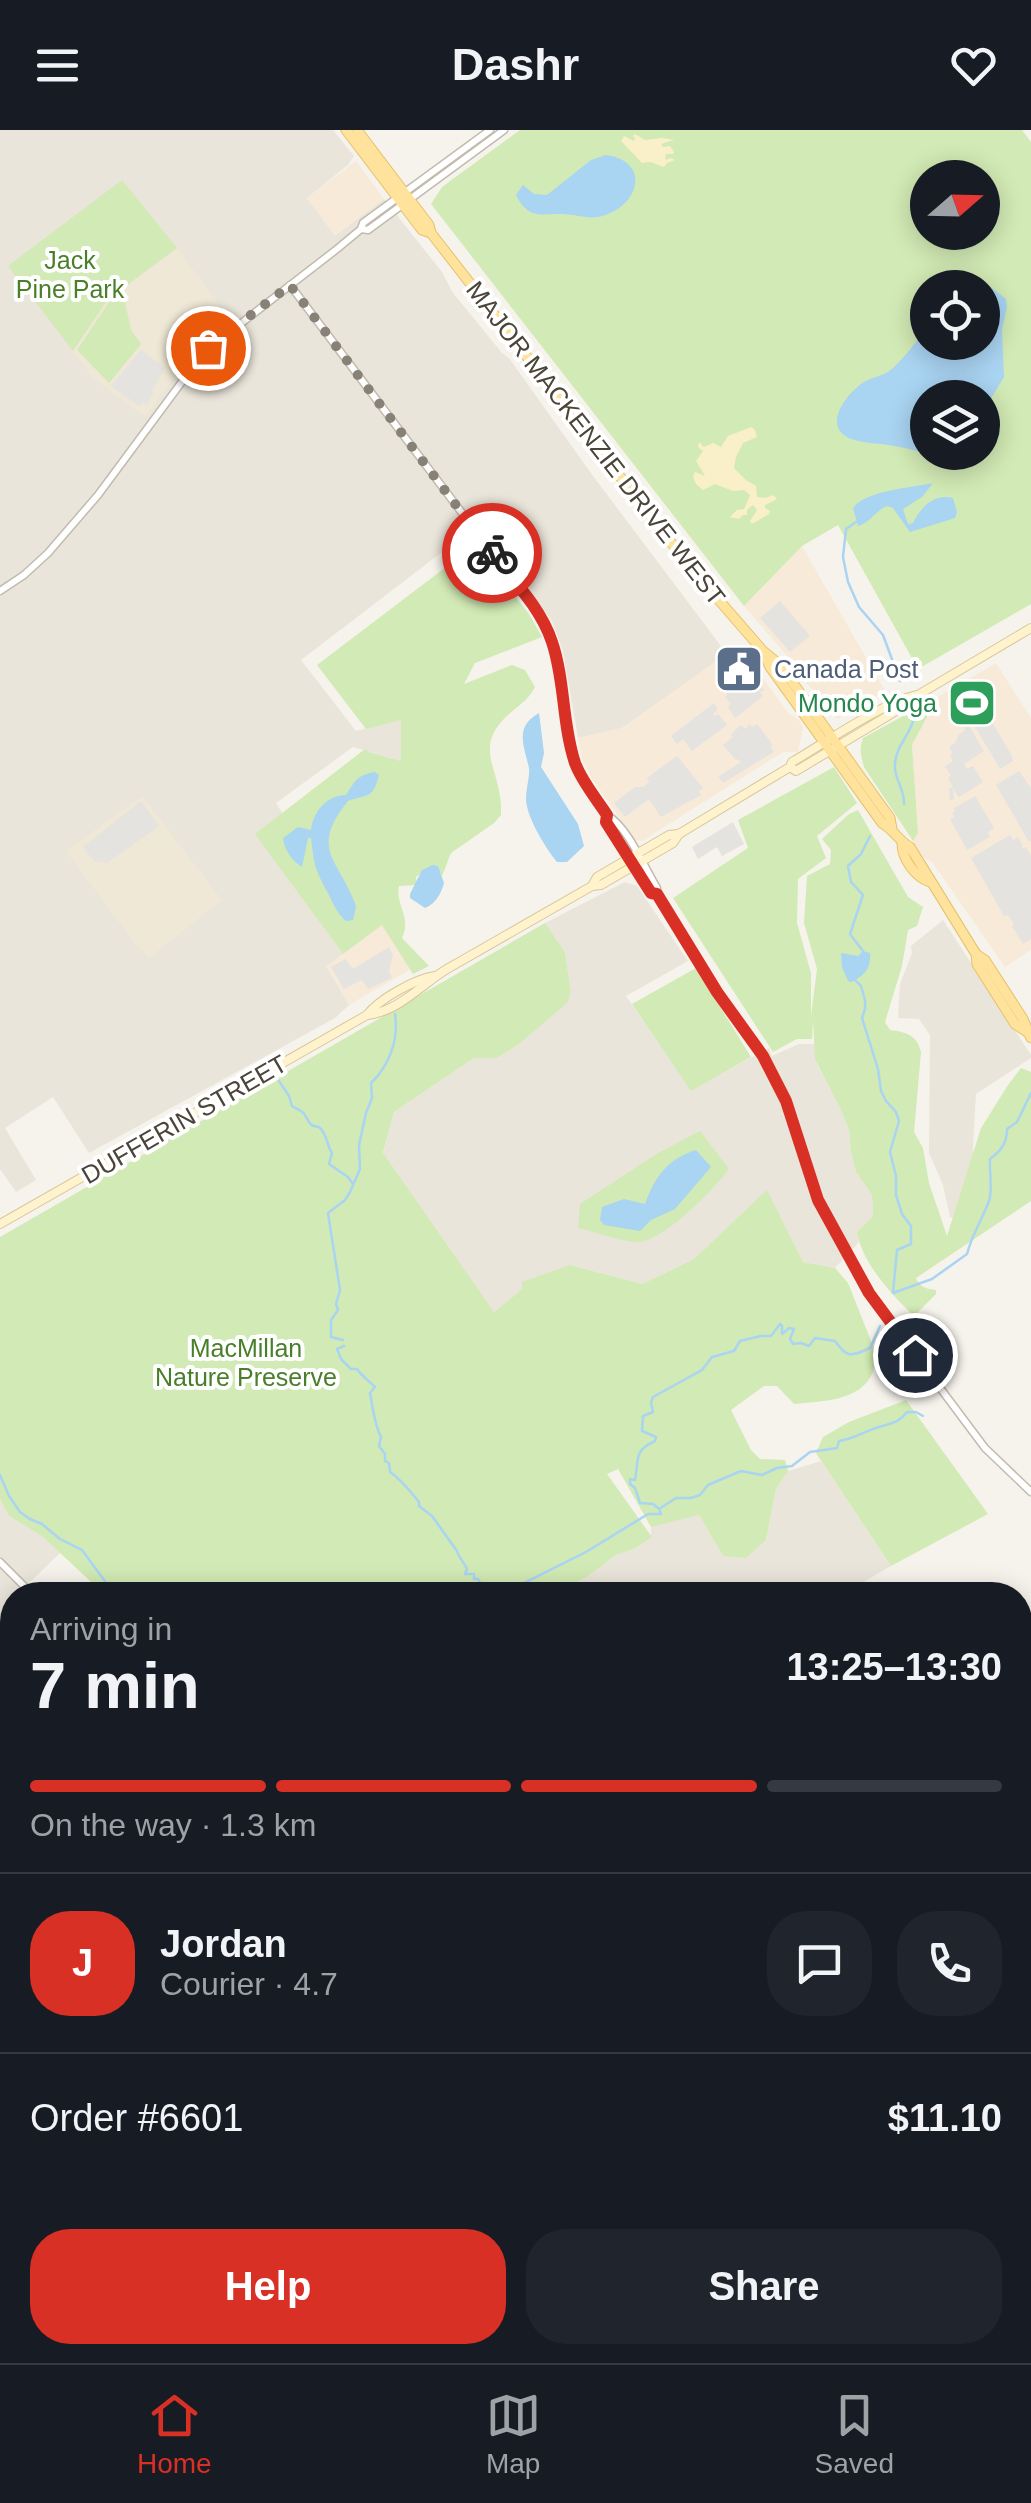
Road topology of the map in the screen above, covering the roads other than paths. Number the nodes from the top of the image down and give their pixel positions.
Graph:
1 (346, 130) edge
2 (357, 130) edge
3 (490, 130) edge
4 (504, 130) edge
5 (404, 199) junction
6 (290, 285) junction
7 (0, 591) edge
8 (1031, 628) edge
9 (832, 744) junction
10 (635, 860) junction
11 (1029, 1035) edge
12 (0, 1224) edge
13 (1031, 1492) edge
14 (0, 1562) edge
15 (18, 1582) edge

1 - 5 main road, MAJOR MACKENZIE DRIVE WEST
2 - 5 main road, MAJOR MACKENZIE DRIVE WEST
3 - 5 street
4 - 5 street
5 - 6 street
5 - 9 main road, MAJOR MACKENZIE DRIVE WEST
6 - 7 street
6 - 10 street
8 - 9 main road, DUFFERIN STREET
9 - 10 main road, DUFFERIN STREET
9 - 11 main road, MAJOR MACKENZIE DRIVE WEST
10 - 12 main road, DUFFERIN STREET
10 - 13 street
14 - 15 street

